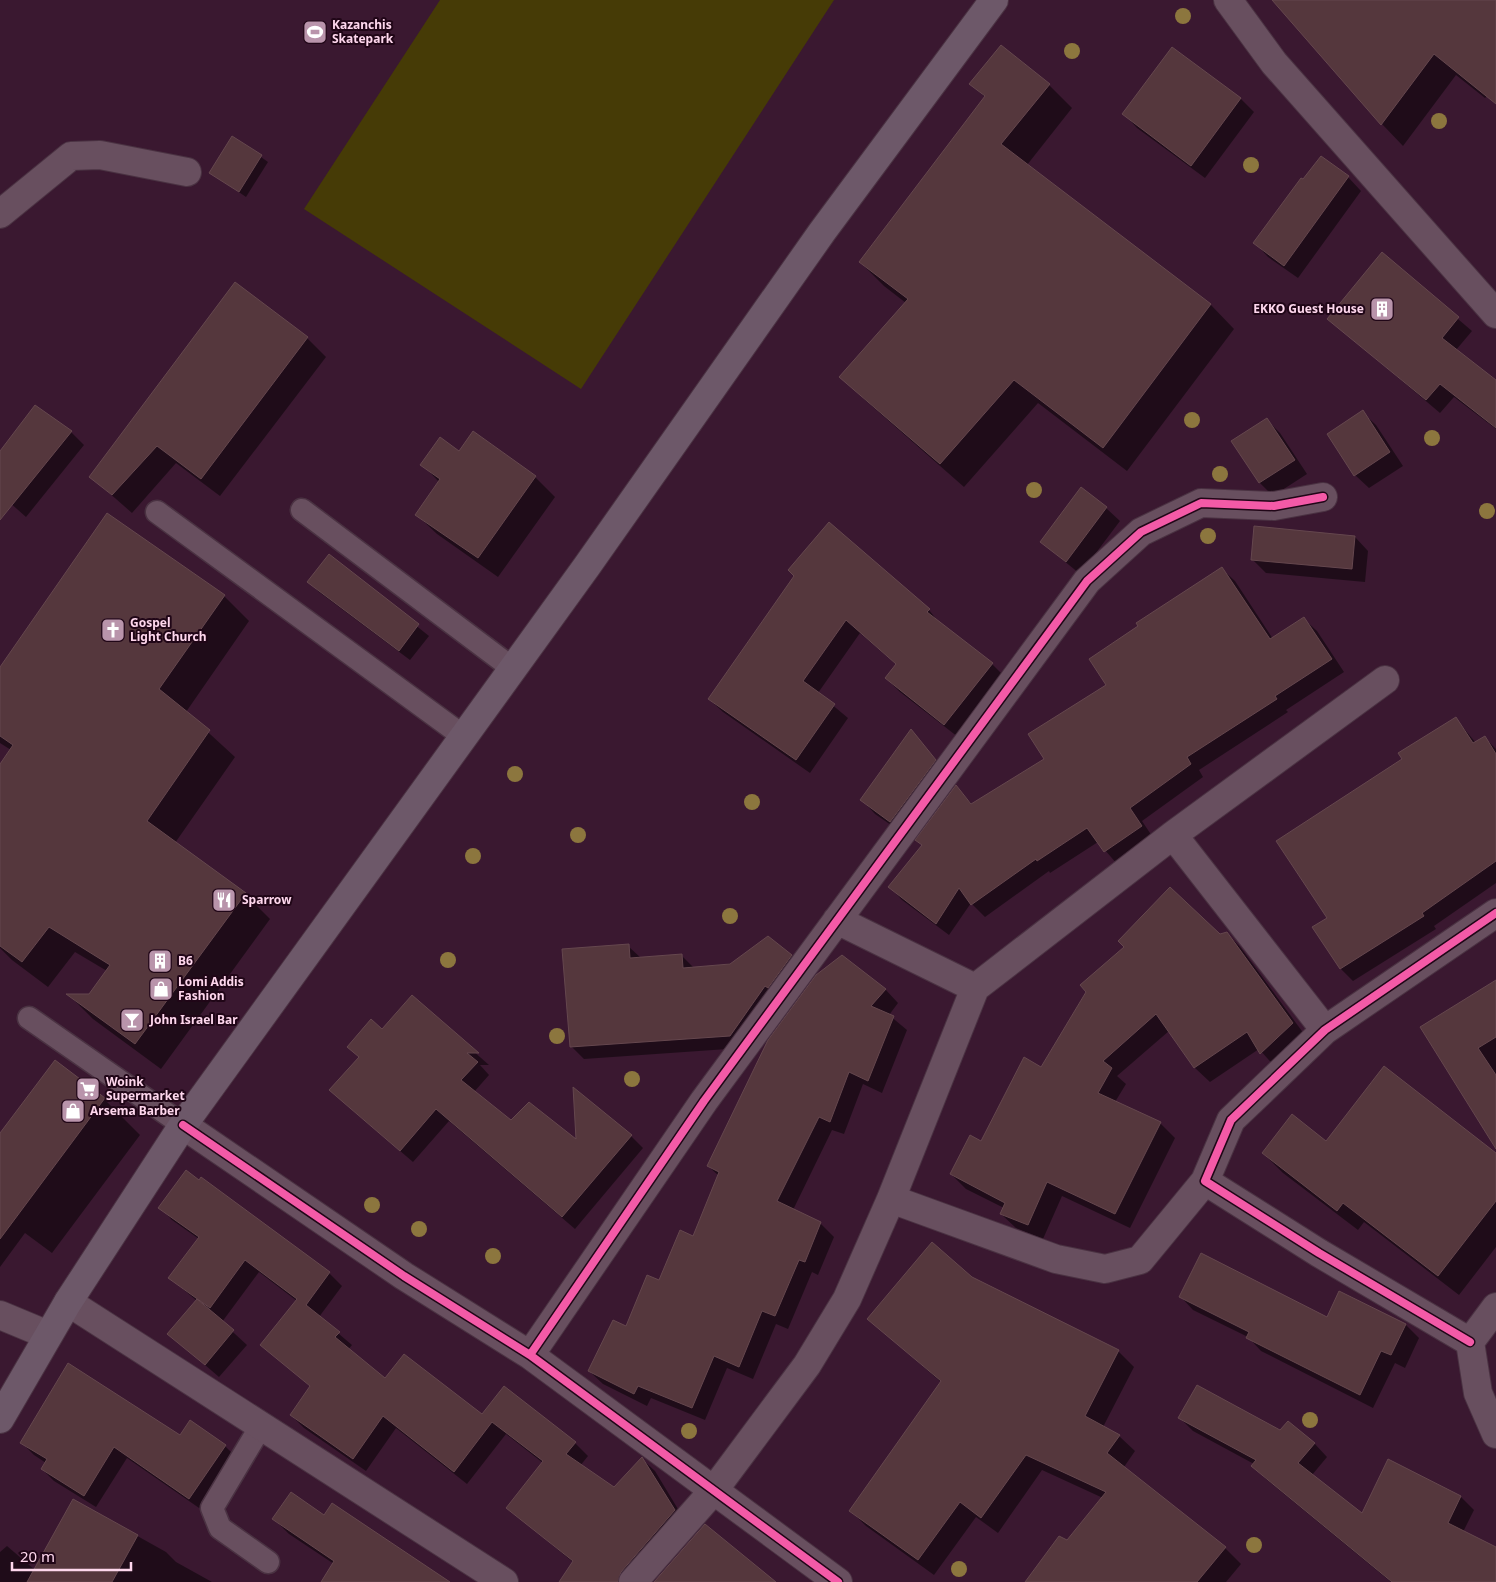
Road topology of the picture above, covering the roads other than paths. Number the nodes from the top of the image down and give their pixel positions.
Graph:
1 (994, 0) edge
2 (1228, 0) edge
3 (187, 172) dead end
4 (0, 214) edge
5 (1496, 314) edge
6 (1323, 497) dead end
7 (302, 510) dead end
8 (157, 512) dead end
9 (512, 668) junction
10 (1384, 680) dead end
11 (463, 736) junction
12 (1173, 835) junction
13 (1496, 913) edge
14 (837, 920) junction
15 (975, 988) junction
16 (29, 1018) dead end
17 (1325, 1030) junction
18 (183, 1125) junction
19 (1205, 1181) junction
20 (891, 1199) junction
21 (68, 1302) junction
22 (1496, 1307) edge
23 (0, 1315) edge
24 (48, 1335) junction
25 (1470, 1342) junction
26 (530, 1355) junction
27 (0, 1419) edge
28 (261, 1426) junction
29 (1496, 1434) edge
30 (714, 1490) junction
31 (268, 1562) dead end
32 (504, 1582) edge
33 (633, 1582) edge
34 (838, 1582) edge

1 - 9 main road
2 - 5 street
3 - 4 street
6 - 14 street
7 - 9 lane
8 - 11 lane
9 - 11 main road
10 - 12 street
11 - 18 main road
12 - 15 street
12 - 17 street
13 - 17 street
14 - 15 street
14 - 26 street
15 - 20 street
16 - 18 lane
17 - 19 street
18 - 21 main road
18 - 26 street
19 - 20 street
19 - 25 street
20 - 30 street
21 - 24 main road
21 - 28 street
22 - 25 street
23 - 24 street
24 - 27 main road
25 - 29 street
26 - 30 street
28 - 31 lane
28 - 32 street
30 - 33 street
30 - 34 street

